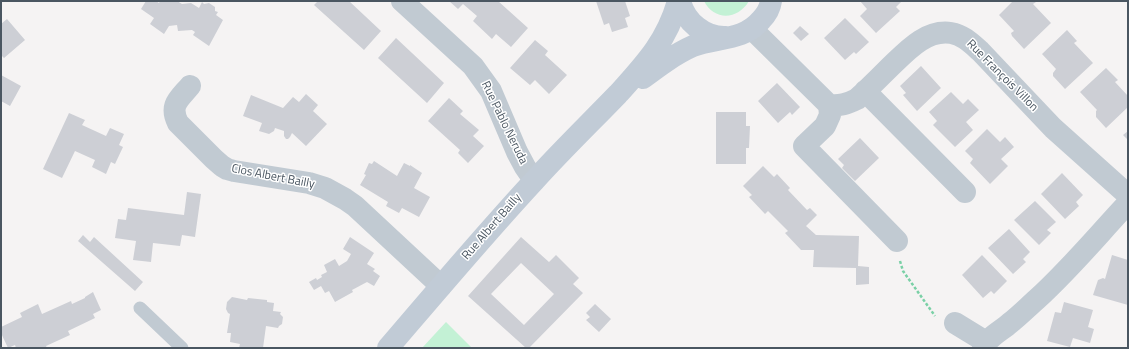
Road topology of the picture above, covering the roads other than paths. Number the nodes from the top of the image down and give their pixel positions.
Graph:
1 (402, 1) edge
2 (679, 1) edge
3 (771, 1) edge
4 (752, 29) junction
5 (730, 37) junction
6 (190, 86) dead end
7 (865, 91) junction
8 (829, 105) junction
9 (602, 111) junction
10 (534, 180) junction
11 (965, 192) dead end
12 (1128, 195) edge
13 (1128, 203) edge
14 (897, 241) road end
15 (441, 286) junction
16 (140, 308) dead end
17 (955, 323) road end
18 (984, 345) edge
19 (182, 348) edge
20 (388, 348) edge

1 - 10 street, Rue Pablo Neruda
2 - 5 main road
2 - 9 main road
3 - 4 main road
4 - 5 main road
4 - 8 street
5 - 9 main road
6 - 15 street, Clos Albert Bailly
7 - 8 street, Rue François Villon
7 - 11 street
7 - 12 street, Rue François Villon
8 - 14 street
9 - 10 main road, Rue Albert Bailly
10 - 15 main road, Rue Albert Bailly
13 - 18 street
15 - 20 main road, Rue Albert Bailly
16 - 19 lane
17 - 18 street

